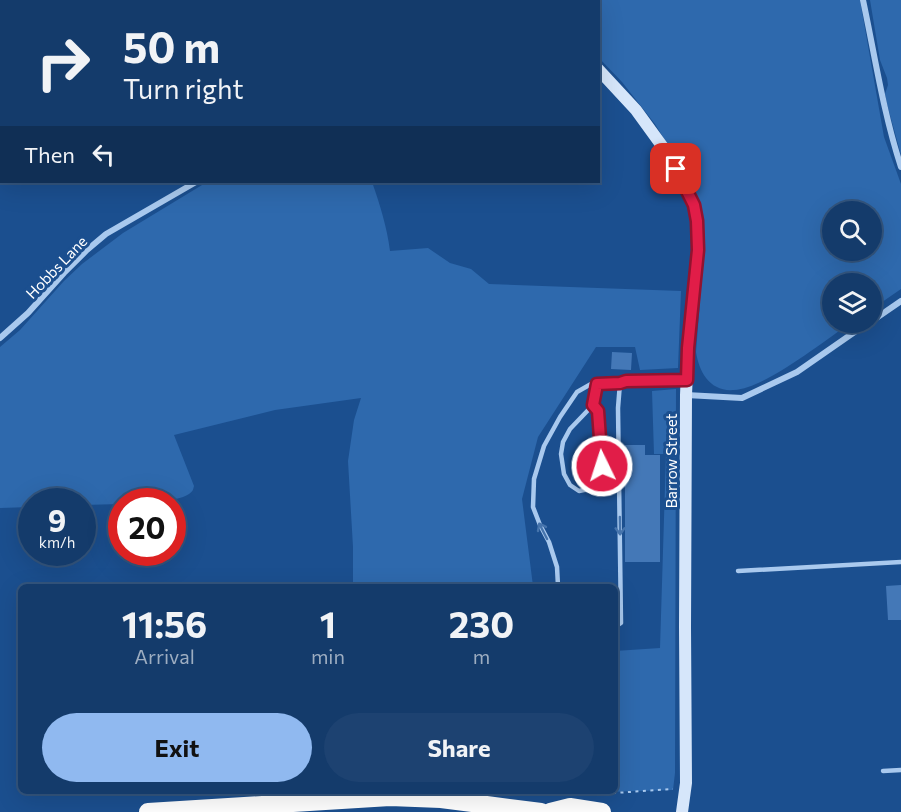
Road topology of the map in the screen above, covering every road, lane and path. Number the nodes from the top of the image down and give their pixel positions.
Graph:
1 (863, 0) edge
2 (600, 71) edge
3 (901, 167) edge
4 (194, 183) edge
5 (901, 301) edge
6 (882, 314) edge
7 (854, 333) edge
8 (0, 338) edge
9 (687, 380) junction
10 (620, 383) junction
11 (597, 384) junction
12 (686, 395) junction
13 (593, 405) junction
14 (901, 562) edge
15 (738, 571) dead end
16 (558, 584) edge
17 (618, 625) edge
18 (901, 770) edge
19 (883, 771) dead end
20 (685, 788) junction
21 (618, 793) edge
22 (600, 794) edge
23 (148, 812) edge
24 (541, 812) edge
25 (550, 812) edge
26 (600, 812) edge
27 (681, 812) edge

1 - 3 street
2 - 9 main road, Barrow Street
4 - 8 street, Hobbs Lane
5 - 6 street
7 - 12 street
9 - 10 lane
9 - 12 main road, Barrow Street
10 - 11 lane
10 -> 17 lane
11 - 13 lane
16 -> 11 lane
12 - 20 main road, Barrow Street
13 - 13 lane
14 - 15 lane
18 - 19 lane
20 - 21 path
20 - 27 main road, Barrow Street
22 - 26 path
23 - 24 highway
25 - 26 highway

